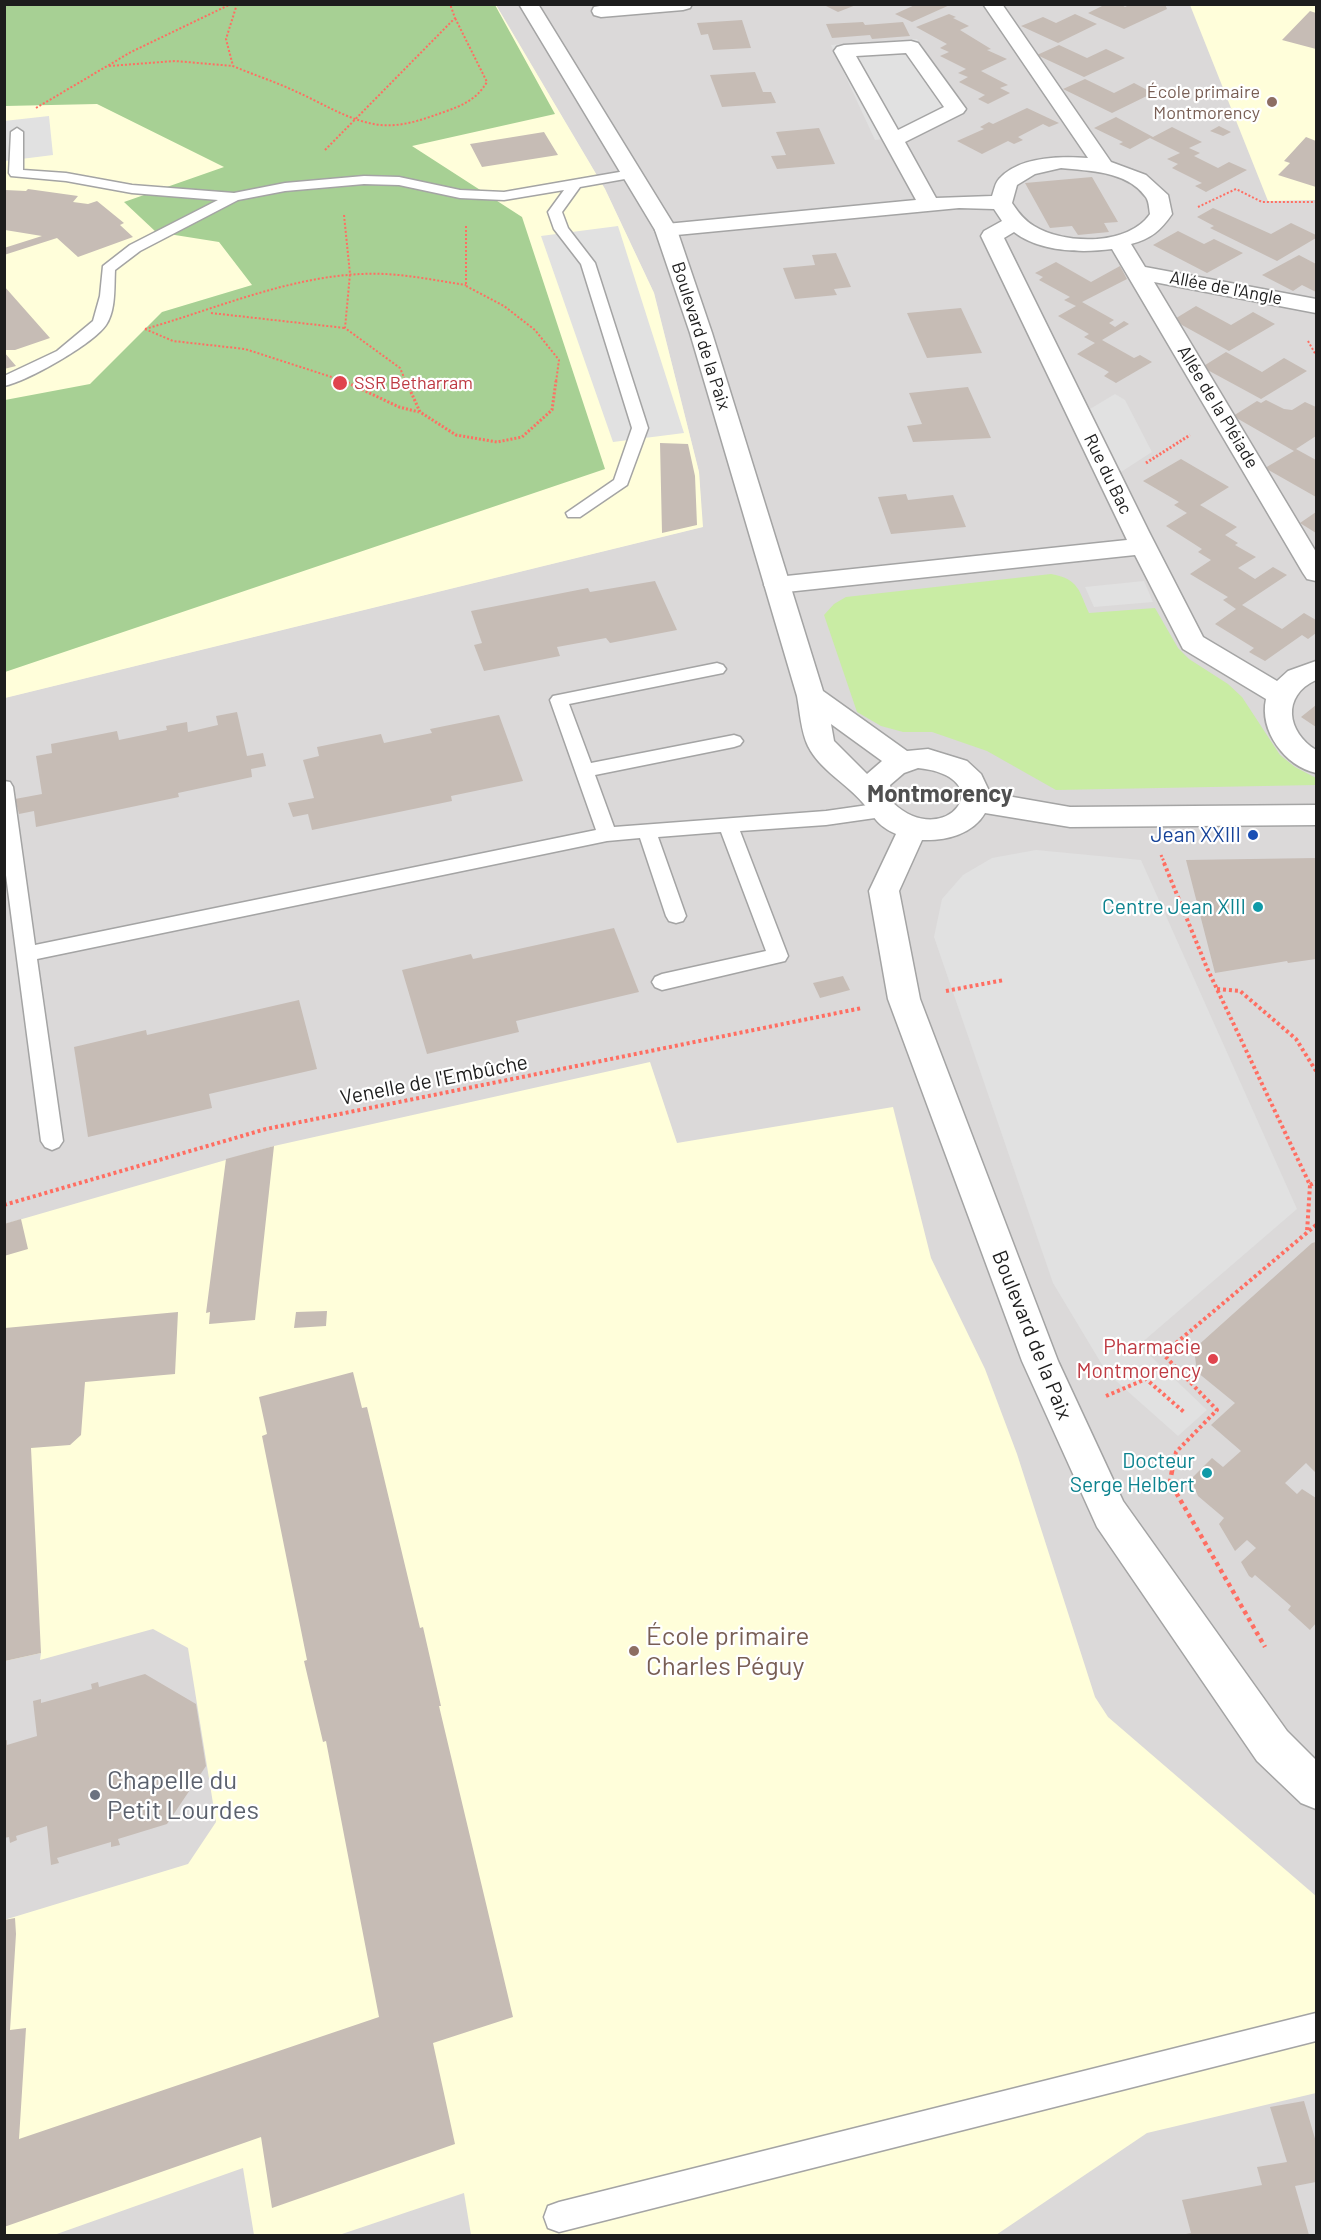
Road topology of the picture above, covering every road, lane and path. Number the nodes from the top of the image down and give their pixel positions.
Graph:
1 (231, 4) edge
2 (237, 4) edge
3 (450, 4) edge
4 (528, 4) edge
5 (683, 4) edge
6 (992, 4) edge
7 (601, 11) dead end
8 (455, 18) junction
9 (105, 66) junction
10 (233, 66) junction
11 (356, 121) junction
12 (16, 132) joint
13 (893, 140) junction
14 (1104, 166) junction
15 (631, 174) junction
16 (399, 181) junction
17 (575, 184) junction
18 (285, 187) junction
19 (234, 197) junction
20 (1317, 202) edge
21 (929, 205) junction
22 (1008, 213) junction
23 (466, 222) dead end
24 (666, 230) junction
25 (1148, 231) junction
26 (1119, 242) junction
27 (1136, 272) junction
28 (350, 274) junction
29 (466, 286) junction
30 (1317, 306) edge
31 (208, 312) junction
32 (345, 328) junction
33 (4, 382) edge
34 (420, 412) junction
35 (1239, 442) junction
36 (1114, 486) junction
37 (574, 513) dead end
38 (1144, 546) junction
39 (1317, 573) edge
40 (777, 585) junction
41 (717, 669) dead end
42 (1317, 670) edge
43 (1280, 695) junction
44 (812, 696) junction
45 (734, 741) dead end
46 (902, 761) junction
47 (1317, 763) edge
48 (584, 771) junction
49 (4, 787) edge
50 (977, 801) junction
51 (879, 804) junction
52 (1317, 815) edge
53 (728, 825) junction
54 (914, 828) junction
55 (647, 831) junction
56 (607, 834) junction
57 (1160, 851) dead end
58 (676, 916) dead end
59 (27, 954) junction
60 (1004, 980) dead end
61 (662, 982) dead end
62 (1217, 989) junction
63 (943, 992) dead end
64 (866, 1007) dead end
65 (1317, 1071) edge
66 (52, 1141) dead end
67 (1317, 1182) edge
68 (1310, 1185) junction
69 (4, 1205) edge
70 (1317, 1225) edge
71 (1307, 1233) junction
72 (1103, 1397) dead end
73 (1185, 1413) dead end
74 (1270, 1655) dead end
75 (1317, 1788) edge
76 (1317, 2027) edge
77 (559, 2217) dead end

1 - 9 path
2 - 10 path
3 - 8 path
4 - 15 street, Boulevard de la Paix
5 - 7 street
6 - 14 street
8 - 11 path
8 - 11 path
9 - 10 path
9 - 12 path
10 - 11 path
11 - 18 path
12 - 19 lane
13 - 13 street
13 - 21 street
14 - 22 street
14 - 25 street
15 - 17 lane
15 - 24 street, Boulevard de la Paix
16 - 17 lane
16 - 18 lane
16 - 28 path
17 - 37 lane
18 - 19 lane
19 - 33 lane
20 - 25 path
21 - 22 street
21 - 24 street
22 - 26 street
22 - 36 street, Rue du Bac
23 - 29 path
24 - 40 street, Boulevard de la Paix
25 - 26 street
26 - 27 street, Allée de la Pléiade
27 - 30 street, Allée de l'Angle
27 - 35 street, Allée de la Pléiade
28 - 29 path
28 - 31 path
28 - 32 path
29 - 34 path
31 - 32 path
31 - 34 path
32 - 34 path
35 - 36 path
35 - 39 street, Allée de la Pléiade
36 - 38 street, Rue du Bac
38 - 40 street
38 - 43 street, Rue du Bac
40 - 44 street, Boulevard de la Paix
41 - 48 lane
42 - 43 street
43 - 47 street
44 - 46 street
44 - 51 street, Boulevard de la Paix
45 - 48 lane
46 - 50 street
46 - 51 street
48 - 56 lane
49 - 59 lane
50 - 52 street
50 - 54 street
51 - 53 lane
51 - 54 street
53 - 55 lane
53 - 61 lane
54 - 75 street, Boulevard de la Paix
55 - 56 lane
55 - 58 lane
56 - 59 lane
57 - 62 path
59 - 66 lane
60 - 63 path
62 - 65 path
62 - 68 path
64 - 69 path, Venelle de l'Embûche
67 - 68 path
68 - 71 path
70 - 71 path
71 - 74 path
72 - 73 path
76 - 77 lane

